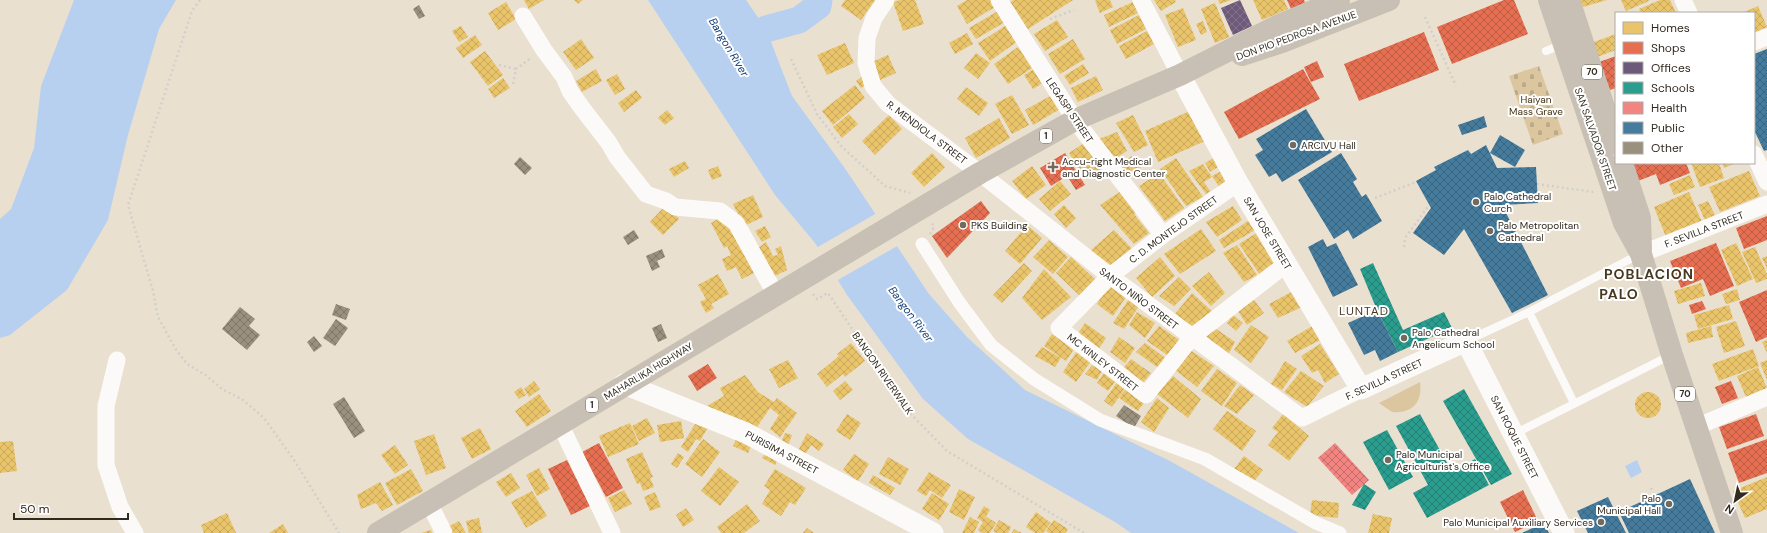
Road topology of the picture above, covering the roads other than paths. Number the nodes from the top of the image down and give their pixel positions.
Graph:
1 (886, 0) edge
2 (998, 0) edge
3 (1141, 0) edge
4 (1339, 0) edge
5 (1389, 0) edge
6 (1549, 0) edge
7 (1569, 0) edge
8 (1683, 0) edge
9 (1689, 12) edge
10 (523, 16) dead end
11 (1767, 37) edge
12 (1755, 42) edge
13 (1180, 75) junction
14 (1610, 103) edge
15 (1075, 120) junction
16 (1615, 137) edge
17 (1755, 156) edge
18 (1622, 164) edge
19 (980, 173) junction
20 (1767, 182) edge
21 (1238, 183) junction
22 (1767, 204) edge
23 (921, 210) joint
24 (1163, 235) junction
25 (922, 244) dead end
26 (1641, 254) junction
27 (1286, 264) junction
28 (1110, 276) junction
29 (776, 295) junction
30 (1529, 312) junction
31 (1059, 328) joint
32 (1192, 337) junction
33 (1466, 341) junction
34 (1672, 355) junction
35 (117, 360) dead end
36 (624, 384) junction
37 (1361, 389) junction
38 (1767, 397) edge
39 (1574, 403) junction
40 (1302, 418) joint
41 (560, 424) junction
42 (1696, 427) junction
43 (1514, 434) junction
44 (428, 503) junction
45 (134, 533) edge
46 (378, 533) edge
47 (444, 533) edge
48 (612, 533) edge
49 (933, 533) edge
50 (1340, 533) edge
51 (1564, 533) edge
52 (1732, 533) edge

1 - 19 street, R. MENDIOLA STREET
2 - 15 street, LEGASPI STREET
3 - 13 street
4 - 13 highway, DON PIO PEDROSA AVENUE / 1
5 - 13 highway, DON PIO PEDROSA AVENUE / 1
6 - 26 highway, SAN SALVADOR STREET / 70
7 - 14 highway, SAN SALVADOR STREET / 70
8 - 9 street
10 - 29 street
11 - 12 street
13 - 15 highway, DON PIO PEDROSA AVENUE / 1
13 - 21 street, SAN JOSE STREET
14 - 16 highway, SAN SALVADOR STREET / 70
15 - 19 highway, DON PIO PEDROSA AVENUE / 1
15 - 24 street, LEGASPI STREET
17 - 20 street
18 - 26 highway, SAN SALVADOR STREET / 70
19 - 23 highway, DON PIO PEDROSA AVENUE / 1
19 - 28 street, SANTO NIÑO STREET
21 - 24 street, C. D. MONTEJO STREET
21 - 27 street, SAN JOSE STREET
22 - 26 street, F. SEVILLA STREET
23 - 29 highway, MAHARLIKA HIGHWAY / 1
24 - 28 street, C. D. MONTEJO STREET
25 - 50 street
26 - 30 lane
26 - 34 highway, SAN SALVADOR STREET / 70
27 - 32 street
27 - 37 street, SAN JOSE STREET
28 - 31 street, C. D. MONTEJO STREET
28 - 32 street, SANTO NIÑO STREET
29 - 36 highway, MAHARLIKA HIGHWAY / 1
30 - 33 lane
30 - 39 lane
31 - 32 street, MC KINLEY STREET
32 - 40 street, SANTO NIÑO STREET
33 - 37 street, F. SEVILLA STREET
33 - 43 street, SAN ROQUE STREET
34 - 39 lane
34 - 42 highway, SAN SALVADOR STREET / 70
35 - 45 street
36 - 41 highway, MAHARLIKA HIGHWAY / 1
36 - 49 street, PURISIMA STREET
37 - 40 street, F. SEVILLA STREET
38 - 42 street
39 - 43 lane
41 - 44 highway, MAHARLIKA HIGHWAY / 1
41 - 48 street
42 - 52 highway, SAN SALVADOR STREET / 70
43 - 51 street, SAN ROQUE STREET
44 - 46 highway, MAHARLIKA HIGHWAY / 1
44 - 47 street

